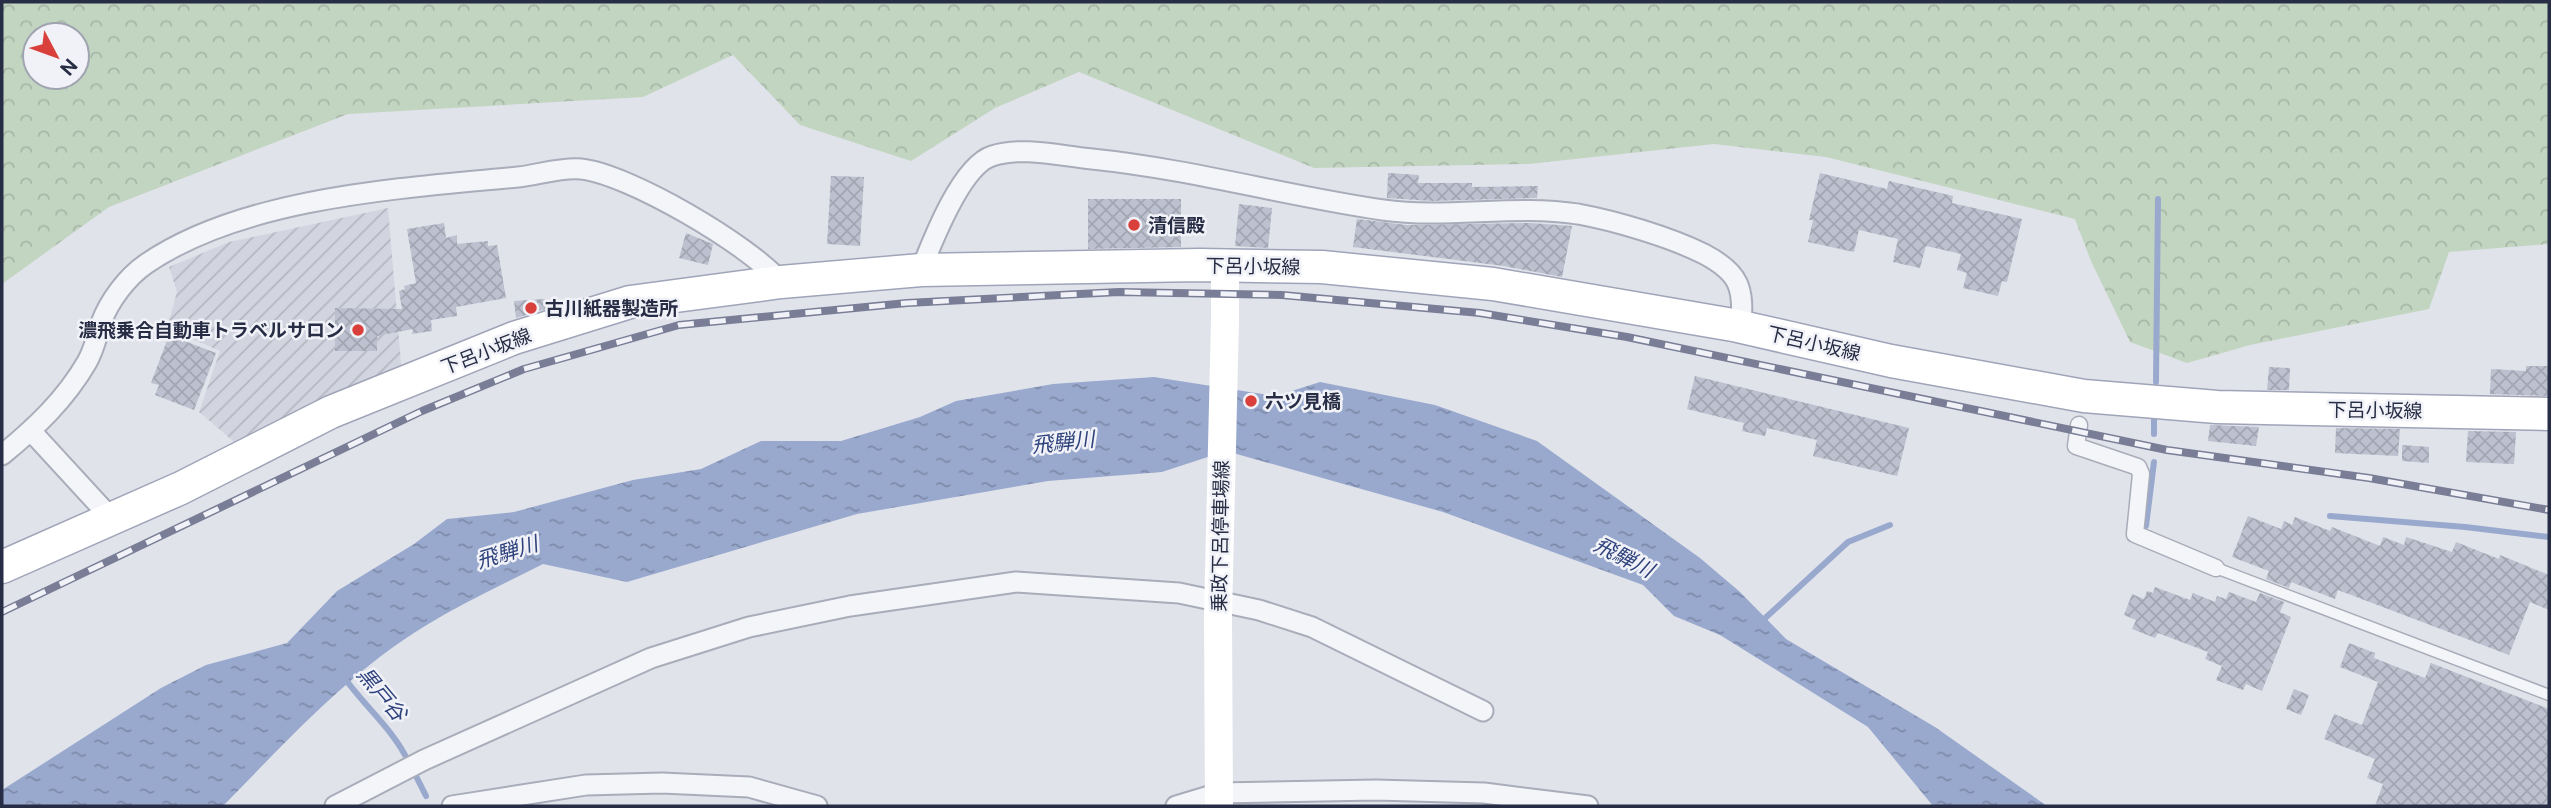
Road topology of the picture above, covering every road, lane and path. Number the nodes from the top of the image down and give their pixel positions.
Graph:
1 (1224, 265) junction
2 (921, 270) junction
3 (781, 282) junction
4 (1741, 326) junction
5 (2549, 414) edge
6 (2079, 425) dead end
7 (31, 431) junction
8 (2, 455) edge
9 (110, 519) junction
10 (2, 567) edge
11 (2216, 568) joint
12 (2549, 695) edge
13 (1483, 711) dead end
14 (1219, 800) edge
15 (335, 806) edge
16 (452, 806) edge
17 (817, 806) edge
18 (1176, 806) edge
19 (1588, 806) edge

1 - 2 main road, 下呂小坂線
1 - 4 main road, 下呂小坂線
1 - 14 main road, 乗政下呂停車場線, bridge
2 - 3 main road, 下呂小坂線
2 - 4 street
3 - 7 street
3 - 9 main road, 下呂小坂線
4 - 5 main road, 下呂小坂線
6 - 11 street
7 - 8 street
7 - 9 street
9 - 10 main road, 下呂小坂線
11 - 12 lane
13 - 15 street
14 - 18 street
14 - 19 street
16 - 17 street

